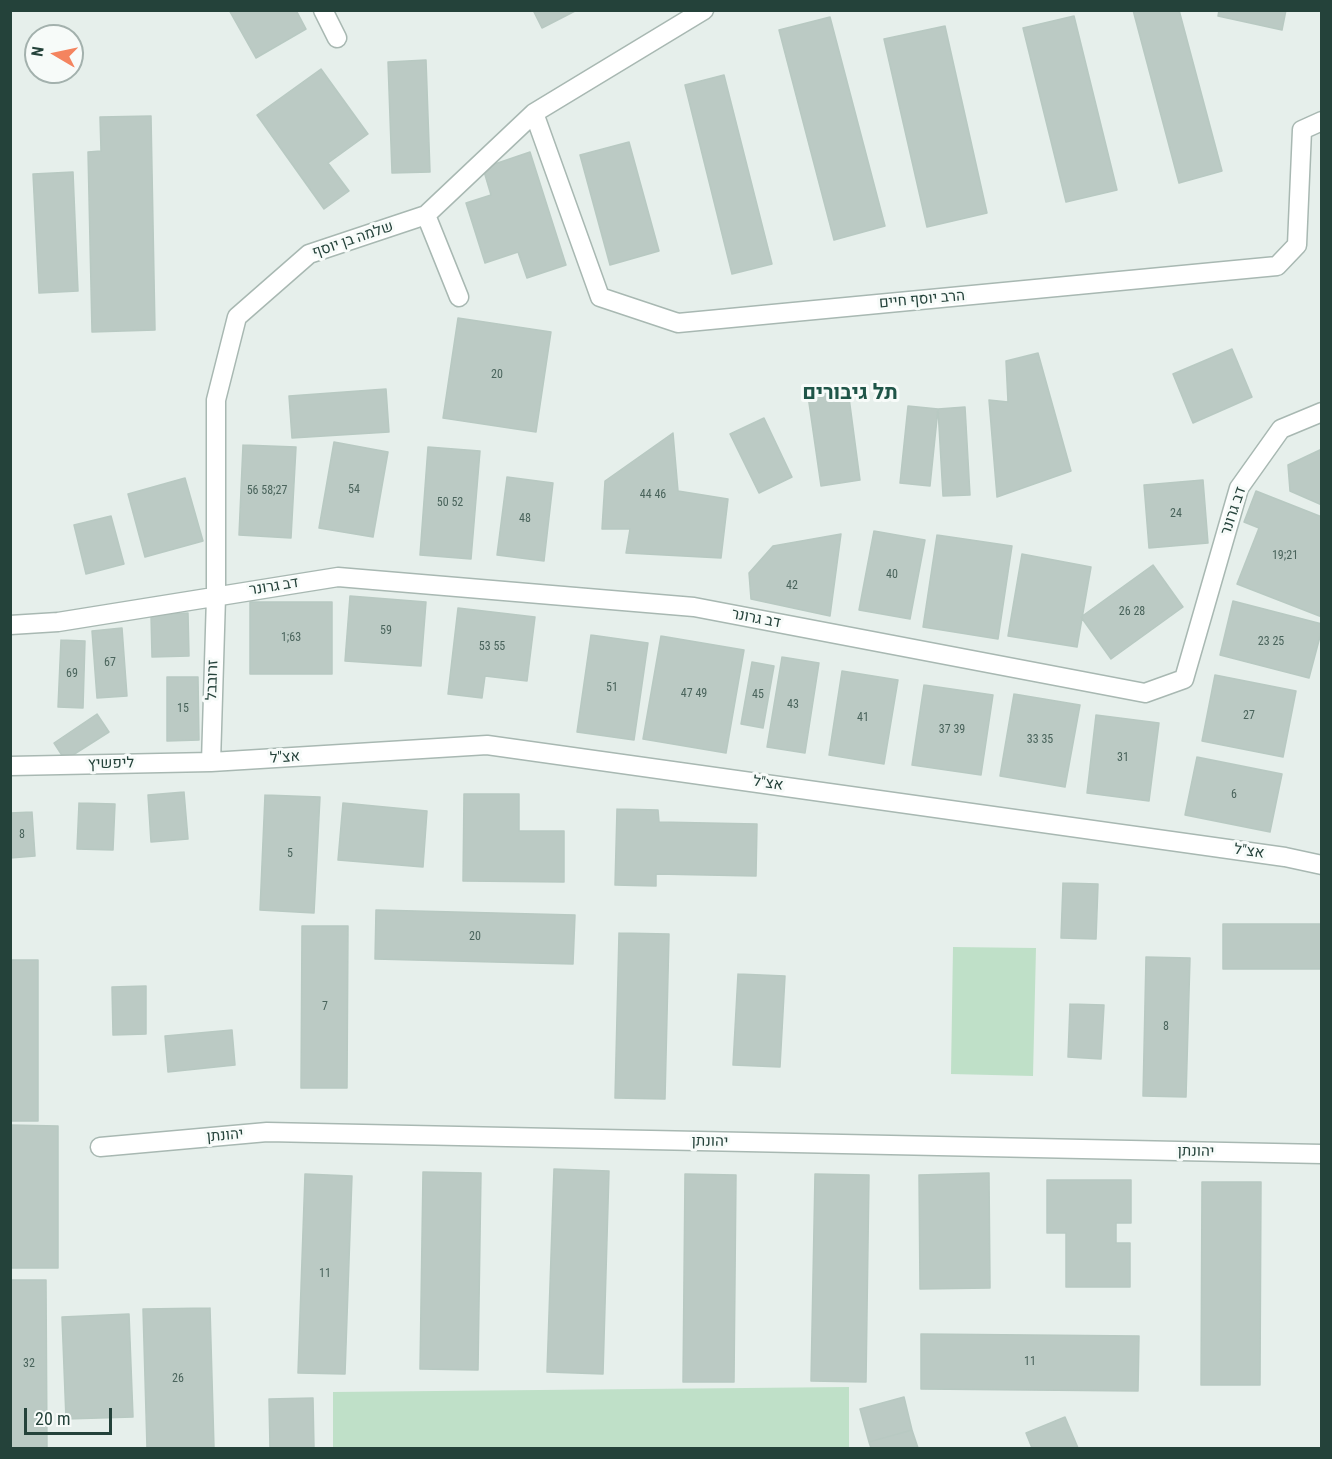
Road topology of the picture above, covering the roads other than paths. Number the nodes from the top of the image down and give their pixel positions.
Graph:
1 (323, 10) edge
2 (704, 10) edge
3 (337, 38) dead end
4 (534, 113) junction
5 (1322, 121) edge
6 (426, 215) junction
7 (459, 297) dead end
8 (1322, 412) edge
9 (216, 597) junction
10 (10, 625) edge
11 (211, 762) junction
12 (10, 766) edge
13 (1322, 865) edge
14 (100, 1147) dead end
15 (1322, 1154) edge

1 - 3 street
2 - 4 street, שלמה בן יוסף
4 - 5 street, הרב יוסף חיים
4 - 6 street, שלמה בן יוסף
6 - 7 street
6 - 9 street, שלמה בן יוסף
8 - 9 street, דב גרונר
9 - 10 street, דב גרונר
9 - 11 street, זרובבל
11 - 12 street, ליפשיץ
11 - 13 street, אצ"ל
14 - 15 street, יהונתן

